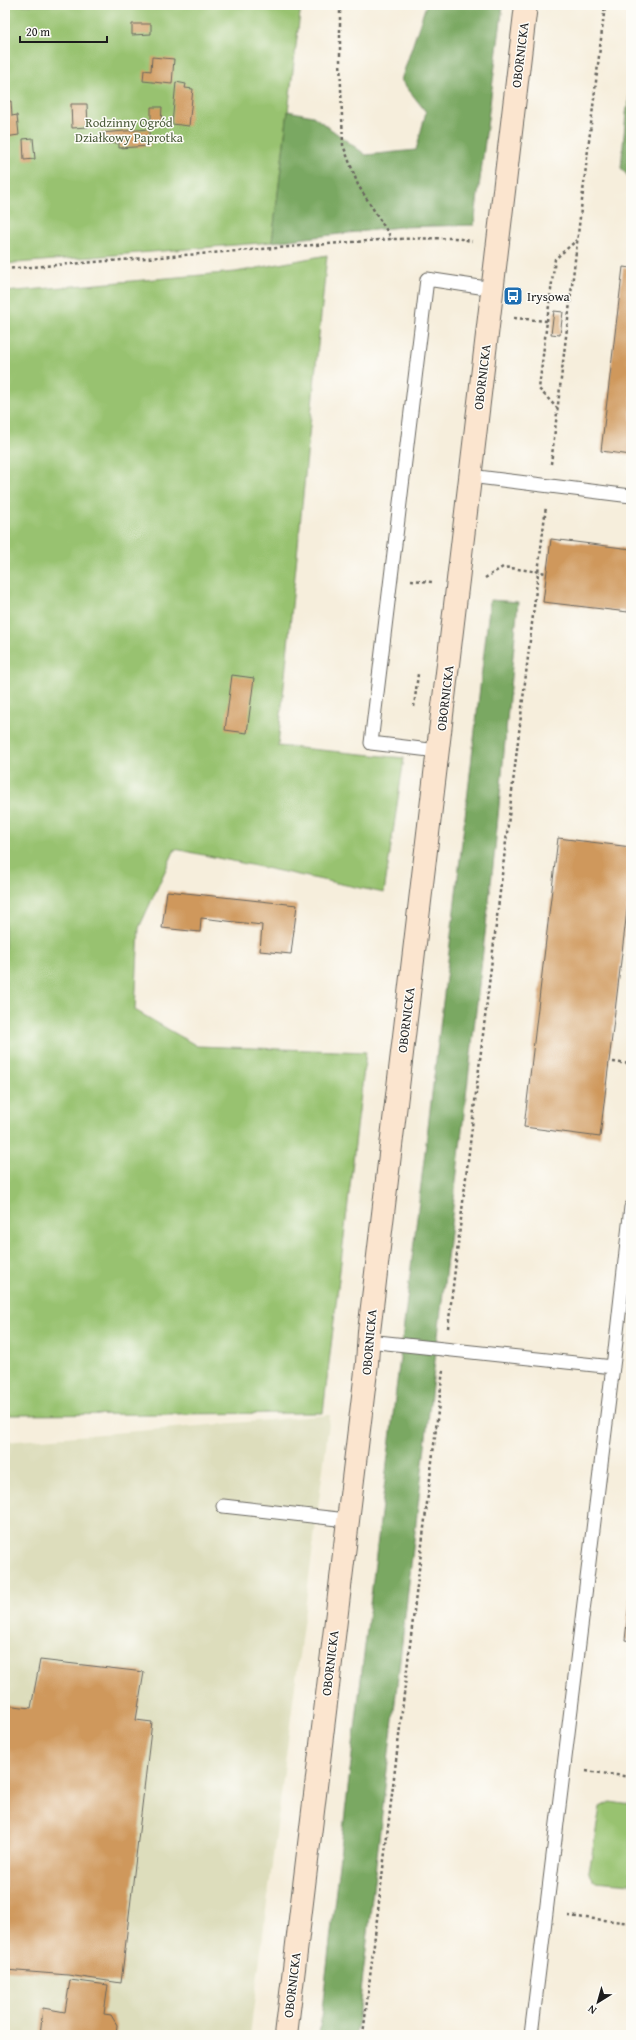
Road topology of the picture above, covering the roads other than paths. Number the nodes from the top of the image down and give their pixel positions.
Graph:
1 (526, 5) edge
2 (493, 289) junction
3 (470, 476) junction
4 (631, 496) edge
5 (438, 751) junction
6 (631, 1207) edge
7 (368, 1341) junction
8 (613, 1367) junction
9 (223, 1506) dead end
10 (348, 1520) junction
11 (286, 2035) edge
12 (531, 2035) edge

1 - 2 main road, OBORNICKA
2 - 3 main road, OBORNICKA
2 - 5 lane
3 - 4 lane
3 - 5 main road, OBORNICKA
5 - 7 main road, OBORNICKA
6 - 8 lane
7 - 8 lane
7 - 10 main road, OBORNICKA
8 - 12 lane
9 - 10 lane
10 - 11 main road, OBORNICKA

